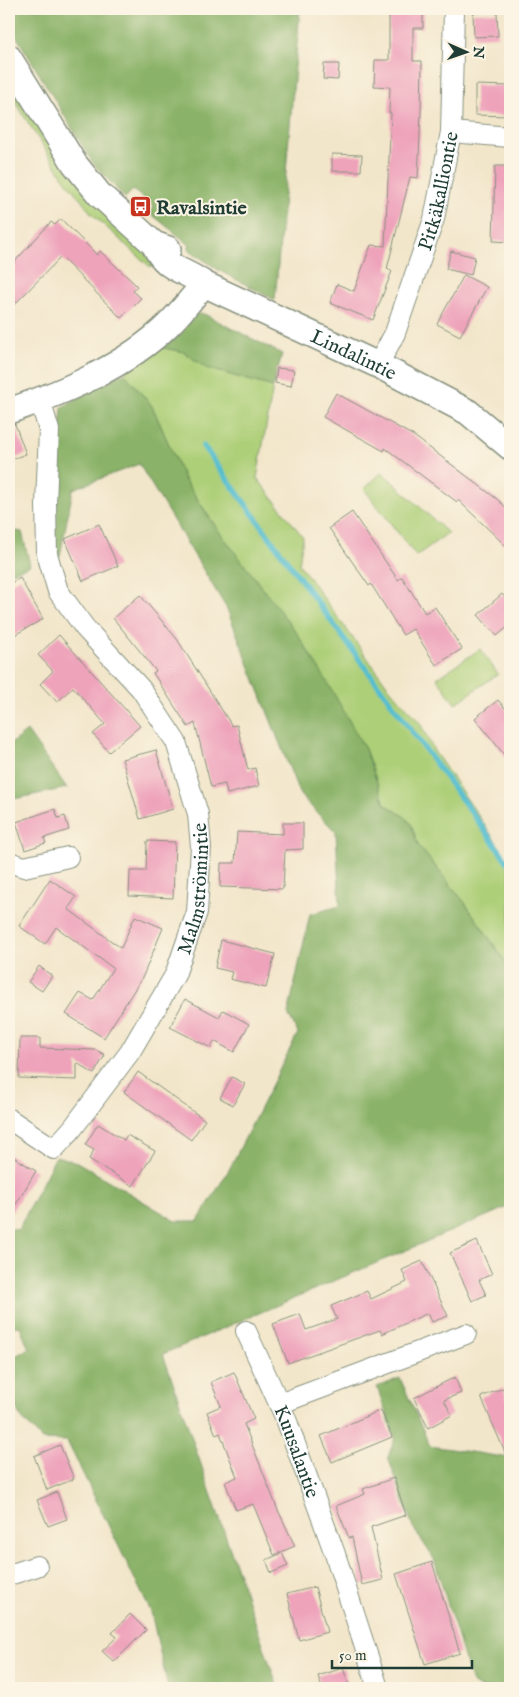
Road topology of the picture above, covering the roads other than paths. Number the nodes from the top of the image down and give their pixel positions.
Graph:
1 (454, 9) edge
2 (9, 58) edge
3 (451, 132) junction
4 (510, 137) edge
5 (198, 279) junction
6 (378, 365) junction
7 (40, 400) junction
8 (9, 411) edge
9 (510, 447) edge
10 (68, 856) dead end
11 (9, 862) edge
12 (9, 1120) edge
13 (246, 1331) dead end
14 (466, 1334) dead end
15 (279, 1404) junction
16 (37, 1566) dead end
17 (9, 1575) edge
18 (378, 1688) edge

1 - 3 street, Pitkäkalliontie
2 - 5 street, Lindalintie
3 - 4 street
3 - 6 street, Pitkäkalliontie
5 - 6 street, Lindalintie
5 - 7 street
6 - 9 street, Lindalintie
7 - 8 street
7 - 12 street, Malmströmintie
10 - 11 street
13 - 15 street
14 - 15 street, Kuusalantie
15 - 18 street, Kuusalantie
16 - 17 street

